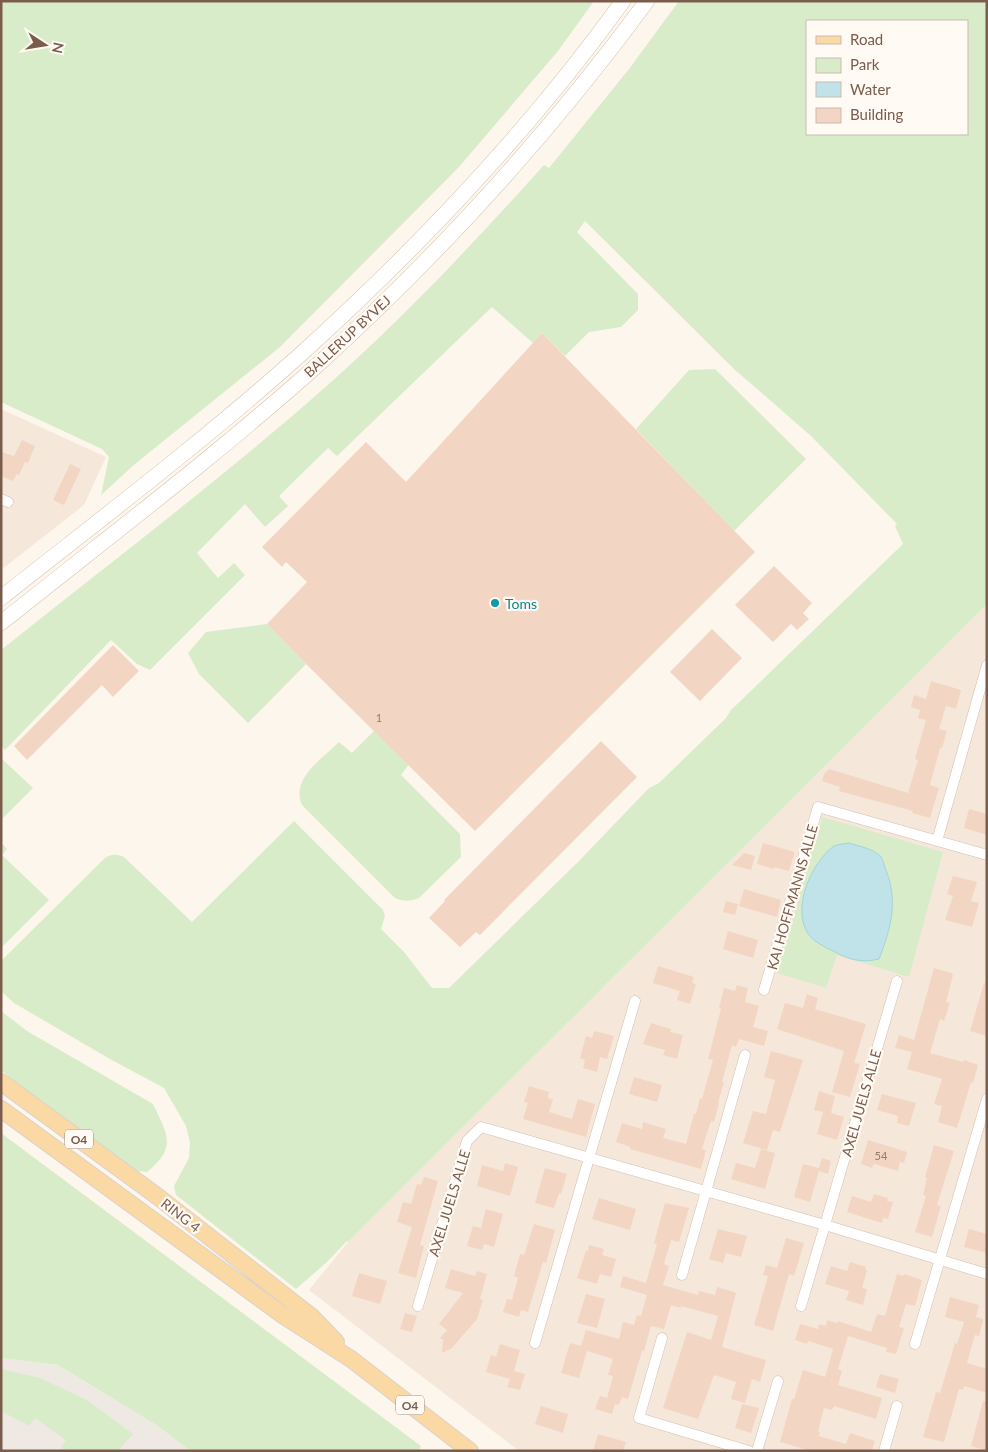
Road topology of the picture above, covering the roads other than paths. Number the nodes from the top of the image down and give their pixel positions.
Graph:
1 (623, 1) edge
2 (647, 1) edge
3 (1, 598) edge
4 (1, 623) edge
5 (987, 665) edge
6 (937, 841) junction
7 (987, 856) edge
8 (897, 981) dead end
9 (764, 990) dead end
10 (635, 1001) dead end
11 (745, 1055) dead end
12 (1, 1082) edge
13 (987, 1099) edge
14 (1, 1109) edge
15 (590, 1157) junction
16 (706, 1191) junction
17 (825, 1225) junction
18 (940, 1261) junction
19 (987, 1274) edge
20 (682, 1275) dead end
21 (418, 1306) dead end
22 (801, 1306) dead end
23 (662, 1338) dead end
24 (535, 1343) dead end
25 (916, 1344) dead end
26 (351, 1359) junction
27 (778, 1381) dead end
28 (897, 1406) dead end
29 (470, 1451) edge
30 (749, 1451) edge
31 (757, 1451) edge
32 (884, 1451) edge

1 - 3 main road, BALLERUP BYVEJ
2 - 4 main road, BALLERUP BYVEJ
5 - 6 street
6 - 7 street, KAI HOFFMANNS ALLE
6 - 9 street, KAI HOFFMANNS ALLE
8 - 17 street, AXEL JUELS ALLE
10 - 15 street
11 - 16 street
12 - 26 main road, RING 4 / O4
13 - 18 street
14 - 26 main road, RING 4 / O4
15 - 16 street, AXEL JUELS ALLE
15 - 21 street, AXEL JUELS ALLE
15 - 24 street
16 - 17 street, AXEL JUELS ALLE
16 - 20 street
17 - 18 street, AXEL JUELS ALLE
17 - 22 street, AXEL JUELS ALLE
18 - 19 street, AXEL JUELS ALLE
18 - 25 street
23 - 30 street
26 - 29 main road, RING 4 / O4
27 - 31 street
28 - 32 street

